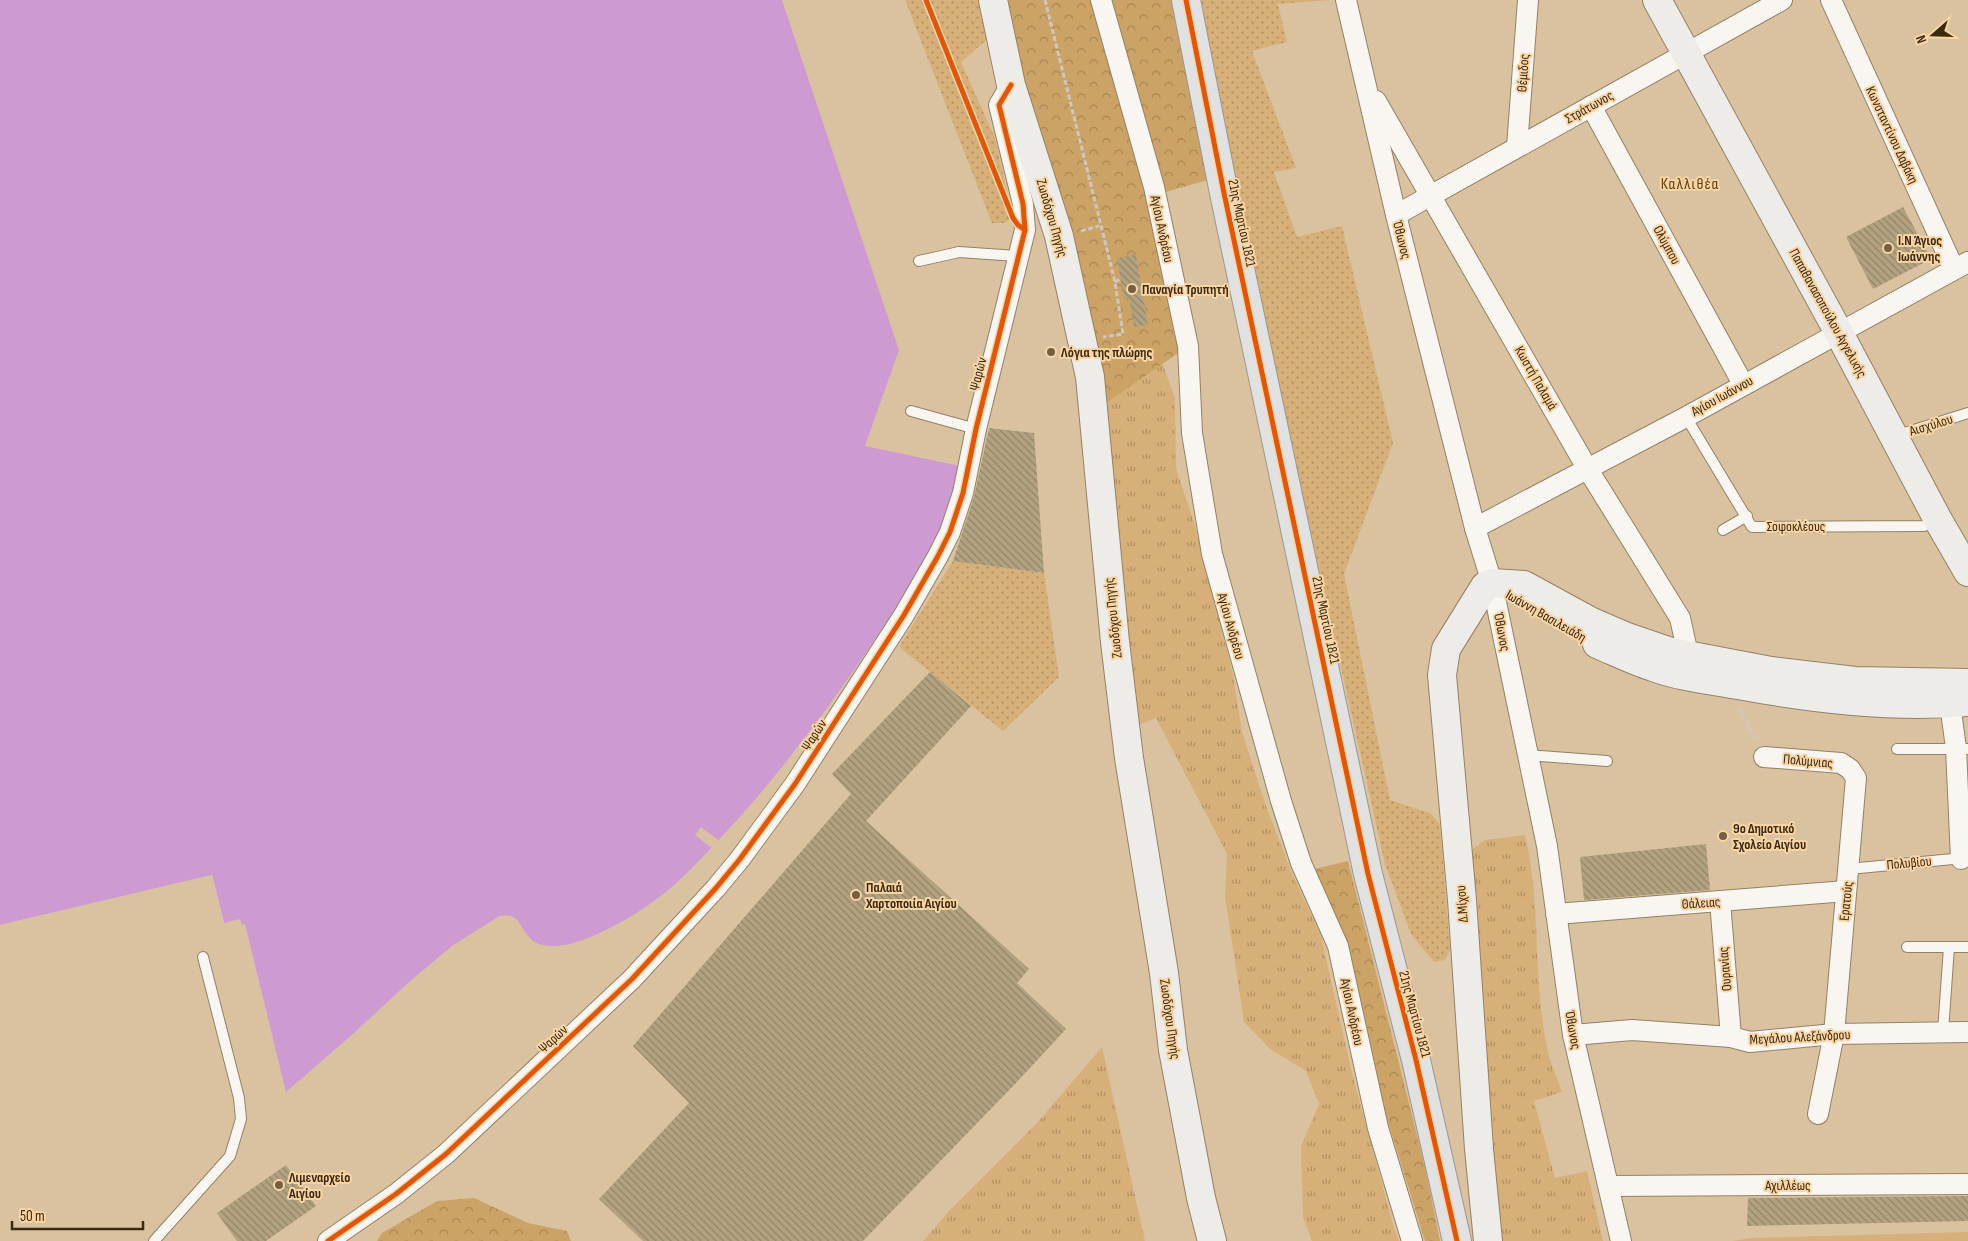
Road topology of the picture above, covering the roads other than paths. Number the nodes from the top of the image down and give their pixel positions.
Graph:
1 (993, 0) edge
2 (1101, 0) edge
3 (1186, 0) edge
4 (1346, 0) edge
5 (1528, 0) edge
6 (1657, 0) edge
7 (1782, 0) edge
8 (1831, 0) edge
9 (1686, 54) junction
10 (1364, 82) junction
11 (1011, 85) junction
12 (1592, 106) junction
13 (1517, 146) junction
14 (1430, 196) junction
15 (1396, 215) junction
16 (1017, 256) junction
17 (919, 261) dead end
18 (1961, 266) edge
19 (1839, 333) junction
20 (1743, 384) junction
21 (911, 411) dead end
22 (1968, 413) edge
23 (1686, 417) junction
24 (976, 429) junction
25 (1894, 436) junction
26 (1588, 468) junction
27 (1747, 516) junction
28 (1475, 528) junction
29 (1723, 530) dead end
30 (1952, 533) edge
31 (1968, 572) edge
32 (1492, 583) junction
33 (1691, 667) junction
34 (1968, 682) edge
35 (1959, 703) edge
36 (1897, 749) dead end
37 (1962, 749) edge
38 (1527, 755) junction
39 (1764, 757) road end
40 (1607, 761) dead end
41 (1850, 769) joint
42 (1964, 858) edge
43 (1849, 869) junction
44 (1846, 891) junction
45 (1720, 901) junction
46 (1556, 914) junction
47 (1907, 947) dead end
48 (1949, 947) junction
49 (1968, 947) edge
50 (203, 957) dead end
51 (1943, 1031) junction
52 (1968, 1032) edge
53 (1834, 1034) junction
54 (1572, 1035) junction
55 (1731, 1037) junction
56 (1818, 1114) dead end
57 (1968, 1184) edge
58 (1609, 1186) junction
59 (154, 1241) edge
60 (328, 1241) edge
61 (1212, 1241) edge
62 (1412, 1241) edge
63 (1457, 1241) edge
64 (1488, 1241) edge
65 (1621, 1241) edge

1 - 11 street, Ζωοδόχου Πηγής
2 - 62 street, Αγίου Ανδρέου
3 - 63 main road, 21ης Μαρτίου 1821
4 - 10 street, Όθωνος
5 - 13 street, Θέμιδος
6 - 9 street, Παπαθανασοπούλου Αγγελικής
7 - 9 street, Στράτωνος
8 - 18 street, Κωνσταντίνου Δαβάκη
9 - 12 street, Στράτωνος
9 - 19 street, Παπαθανασοπούλου Αγγελικής
10 - 14 street, Κωστή Παλαμά
10 - 15 street, Όθωνος
11 - 16 street, Ψαρών
11 - 61 street, Ζωοδόχου Πηγής
12 - 13 street, Στράτωνος
12 - 20 street, Ολύμπου
13 - 14 street, Στράτωνος
14 - 15 street, Στράτωνος
14 - 26 street, Κωστή Παλαμά
15 - 28 street, Όθωνος
16 - 17 lane
16 - 24 street, Ψαρών
18 - 19 street, Αγίου Ιωάννου
19 - 20 street, Αγίου Ιωάννου
19 - 25 street, Παπαθανασοπούλου Αγγελικής
20 - 23 street, Αγίου Ιωάννου
21 - 24 lane
22 - 25 lane, Αισχύλου
23 - 26 street, Αγίου Ιωάννου
23 - 27 lane, Σοφοκλέους
24 - 60 street, Ψαρών
25 - 30 street, Παπαθανασοπούλου Αγγελικής
26 - 28 street, Αγίου Ιωάννου
26 - 33 street, Κωστή Παλαμά
27 - 29 lane
27 - 30 lane, Σοφοκλέους
28 - 32 street, Όθωνος
30 - 31 street, Παπαθανασοπούλου Αγγελικής
32 - 33 street, Ιωάννη Βασιλειάδη
32 - 38 street, Όθωνος
32 - 64 street, Δ.Μίχου
33 - 34 street, Ιωάννη Βασιλειάδη
33 - 35 street, Ιωάννη Βασιλειάδη
35 - 37 street
36 - 37 lane
37 - 42 street
38 - 40 lane
38 - 46 street, Όθωνος
39 - 41 street, Πολύμνιας
41 - 43 street, Ερατούς
42 - 43 lane, Πολυβίου
43 - 44 street, Ερατούς
44 - 45 street, Θάλειας
44 - 53 street, Ερατούς
45 - 46 street, Θάλειας
45 - 55 street, Ουρανίας
46 - 54 street, Όθωνος
47 - 48 lane
48 - 49 lane
48 - 51 lane
50 - 59 lane
51 - 52 street, Μεγάλου Αλεξάνδρου
51 - 53 street, Μεγάλου Αλεξάνδρου
53 - 55 street, Μεγάλου Αλεξάνδρου
53 - 56 street, Ερατούς
54 - 55 street, Μεγάλου Αλεξάνδρου
54 - 58 street, Όθωνος
57 - 58 street, Αχιλλέως
58 - 65 street, Όθωνος

